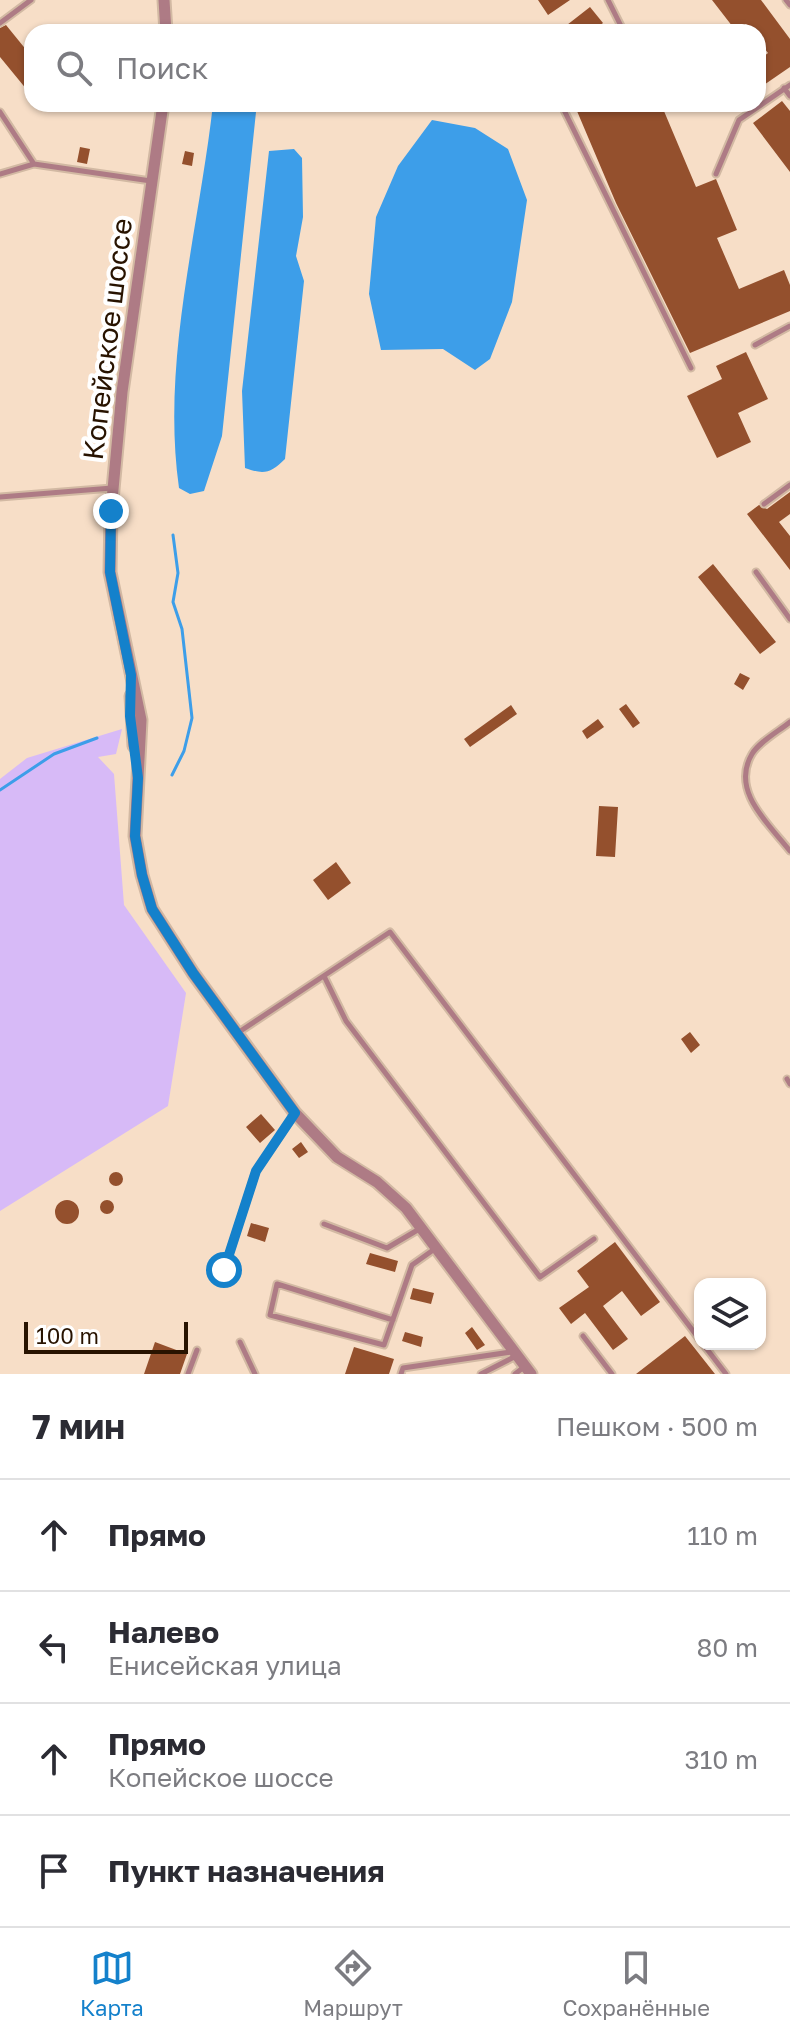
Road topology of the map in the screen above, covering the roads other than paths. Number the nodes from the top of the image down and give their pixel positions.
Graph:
1 (31, 0) edge
2 (164, 0) edge
3 (608, 0) edge
4 (0, 23) edge
5 (166, 24) edge
6 (620, 24) edge
7 (787, 86) edge
8 (790, 96) edge
9 (766, 101) edge
10 (0, 112) edge
11 (162, 112) edge
12 (565, 112) edge
13 (750, 112) edge
14 (34, 164) junction
15 (0, 174) edge
16 (716, 174) dead end
17 (152, 181) junction
18 (790, 326) edge
19 (755, 345) dead end
20 (691, 368) dead end
21 (790, 485) edge
22 (113, 488) junction
23 (0, 497) edge
24 (764, 504) dead end
25 (756, 572) dead end
26 (790, 619) edge
27 (790, 722) edge
28 (790, 851) edge
29 (324, 976) junction
30 (236, 1035) junction
31 (295, 1113) junction
32 (324, 1224) dead end
33 (422, 1228) junction
34 (594, 1239) dead end
35 (437, 1247) junction
36 (224, 1270) dead end
37 (393, 1320) junction
38 (694, 1331) edge
39 (583, 1336) dead end
40 (240, 1342) dead end
41 (197, 1350) dead end
42 (708, 1350) edge
43 (516, 1354) junction
44 (528, 1370) edge
45 (188, 1374) edge
46 (255, 1374) edge
47 (401, 1374) edge
48 (481, 1374) edge
49 (515, 1374) edge
50 (612, 1374) edge
51 (726, 1374) edge

1 - 4 lane
2 - 5 street
3 - 6 lane
7 - 8 lane
7 - 9 lane
10 - 14 lane
11 - 17 street, Копейское шоссе
12 - 20 lane
13 - 16 lane
14 - 15 lane
14 - 17 lane
17 - 22 street, Копейское шоссе
18 - 19 lane
21 - 24 lane
22 - 23 lane
22 - 30 street, Копейское шоссе
25 - 26 lane
27 - 28 lane
29 - 30 lane
29 - 34 lane
29 - 38 lane
30 - 31 street, Копейское шоссе
31 - 33 street, Копейское шоссе
31 - 36 lane
32 - 33 lane
33 - 35 street, Копейское шоссе
35 - 37 lane
35 - 43 street, Копейское шоссе
37 - 37 lane
39 - 50 lane
40 - 46 lane
41 - 45 lane
42 - 51 lane
43 - 44 street, Копейское шоссе
43 - 47 lane
43 - 48 lane
44 - 49 lane

